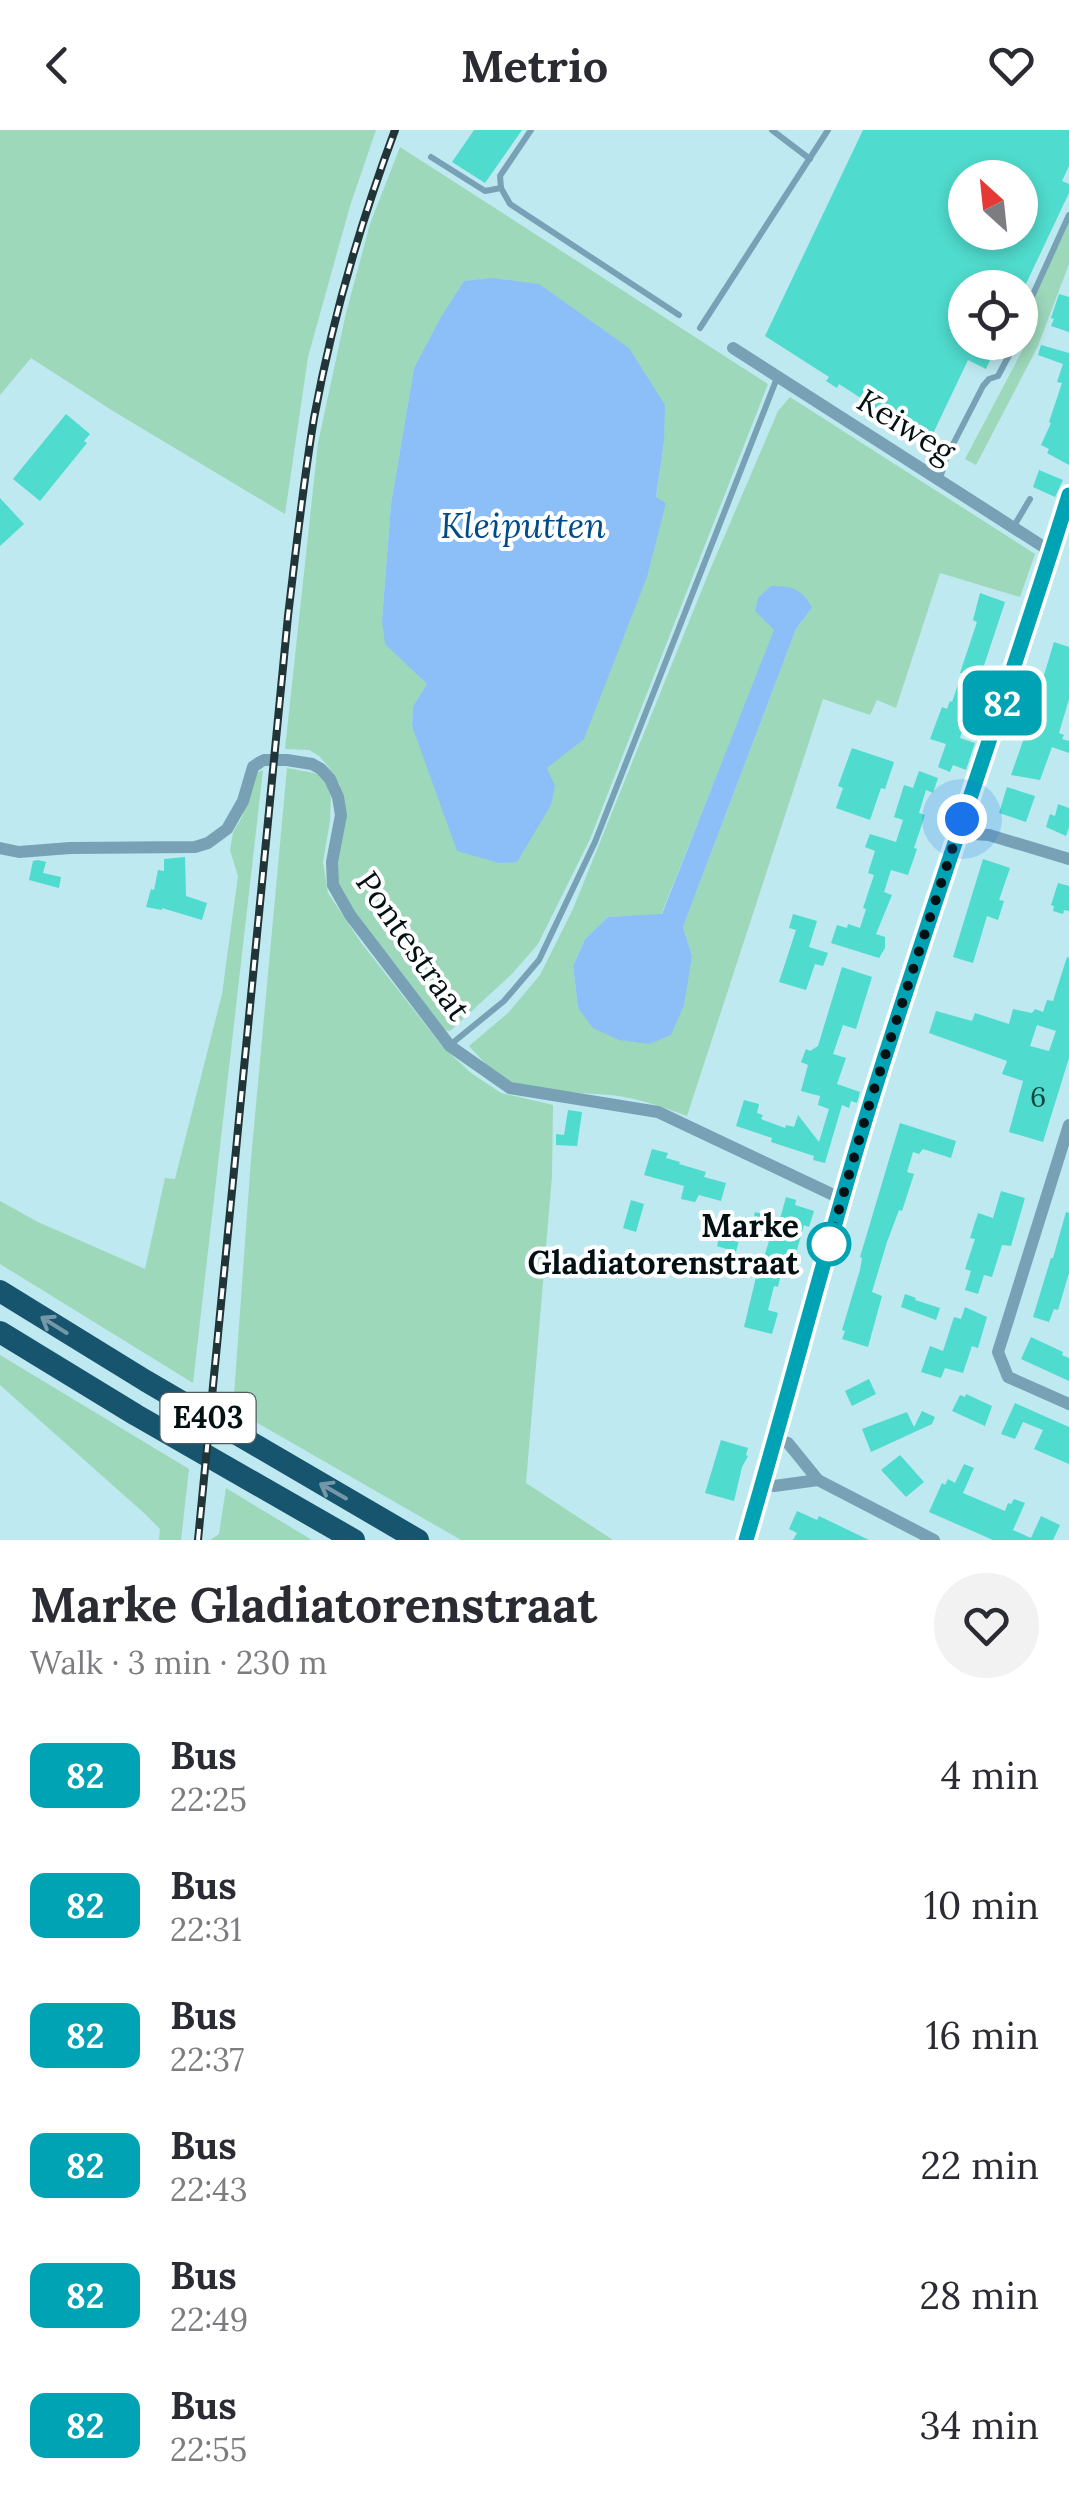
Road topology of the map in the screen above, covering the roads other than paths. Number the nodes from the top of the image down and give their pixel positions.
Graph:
1 (531, 130) edge
2 (772, 130) edge
3 (828, 130) edge
4 (432, 157) dead end
5 (810, 158) junction
6 (501, 188) junction
7 (1069, 214) edge
8 (1038, 284) edge
9 (679, 315) dead end
10 (700, 328) dead end
11 (733, 348) dead end
12 (1006, 360) edge
13 (778, 377) junction
14 (939, 480) junction
15 (1069, 495) edge
16 (1030, 499) dead end
17 (1013, 527) junction
18 (1050, 550) junction
19 (960, 825) junction
20 (0, 848) edge
21 (1069, 859) edge
22 (450, 1046) junction
23 (1069, 1126) edge
24 (842, 1199) junction
25 (0, 1291) edge
26 (0, 1332) edge
27 (1069, 1404) edge
28 (775, 1439) junction
29 (818, 1480) junction
30 (764, 1483) junction
31 (354, 1540) edge
32 (418, 1540) edge
33 (746, 1540) edge
34 (934, 1540) edge

1 - 6 lane
2 - 5 lane
3 - 5 lane
4 - 6 lane
5 - 10 lane
6 - 9 lane
7 - 8 lane
11 - 13 street, Keiweg
12 - 14 lane
13 - 14 street, Keiweg
13 - 22 lane
14 - 17 street, Keiweg
15 - 18 street
16 - 17 lane
17 - 18 street, Keiweg
18 - 19 street
19 - 21 street
19 - 24 street
20 - 22 street, Pontestraat
22 - 24 street, Pontestraat
23 - 27 street
24 - 28 street
32 -> 25 highway, E403
26 - 31 highway, E403
28 - 29 street
28 - 30 street
29 - 30 street
29 - 34 street
30 - 33 street

